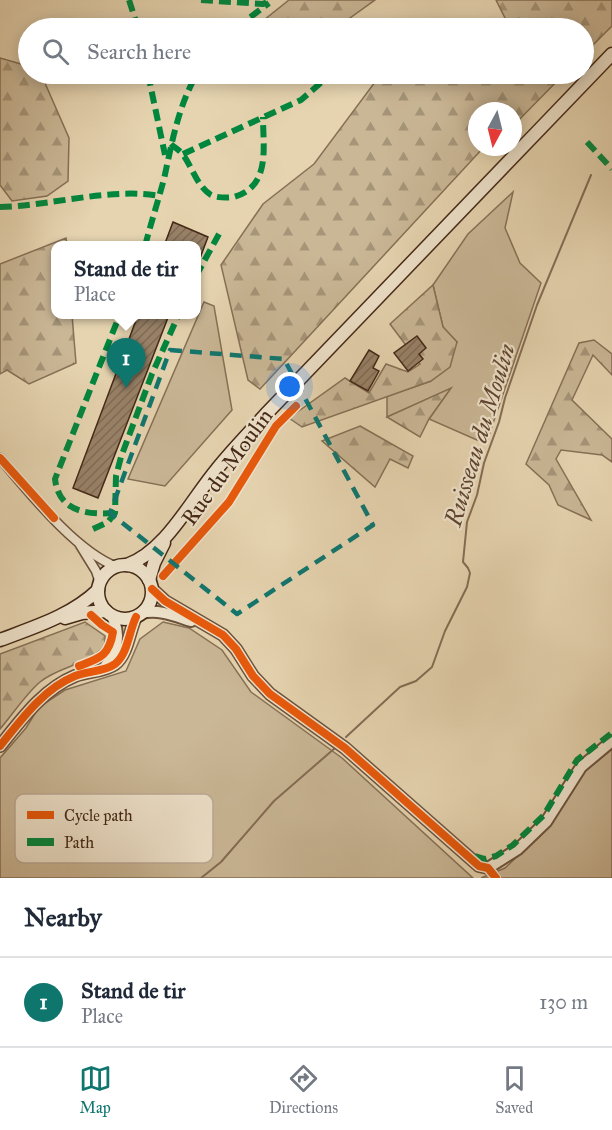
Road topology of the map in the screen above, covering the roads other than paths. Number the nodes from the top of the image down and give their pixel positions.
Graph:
1 (612, 54) edge
2 (594, 73) edge
3 (583, 84) edge
4 (0, 458) edge
5 (173, 526) junction
6 (78, 542) junction
7 (122, 566) junction
8 (151, 585) junction
9 (99, 586) junction
10 (109, 614) junction
11 (139, 615) junction
12 (52, 620) junction
13 (208, 626) junction
14 (0, 640) edge
15 (105, 667) junction
16 (612, 741) edge
17 (0, 746) edge
18 (488, 868) junction
19 (496, 878) edge

1 - 2 main road
3 - 5 main road
4 - 6 street
5 - 7 main road
5 - 8 main road
6 - 7 street
6 - 9 street
7 - 8 main road
7 - 9 main road
8 - 11 main road
8 - 13 street
9 - 10 main road
9 - 12 main road
10 - 11 main road
10 - 12 main road
10 - 15 street
11 - 13 street
11 - 15 street
12 - 14 main road
13 - 18 street
15 - 17 street
16 - 18 street
18 - 19 street

